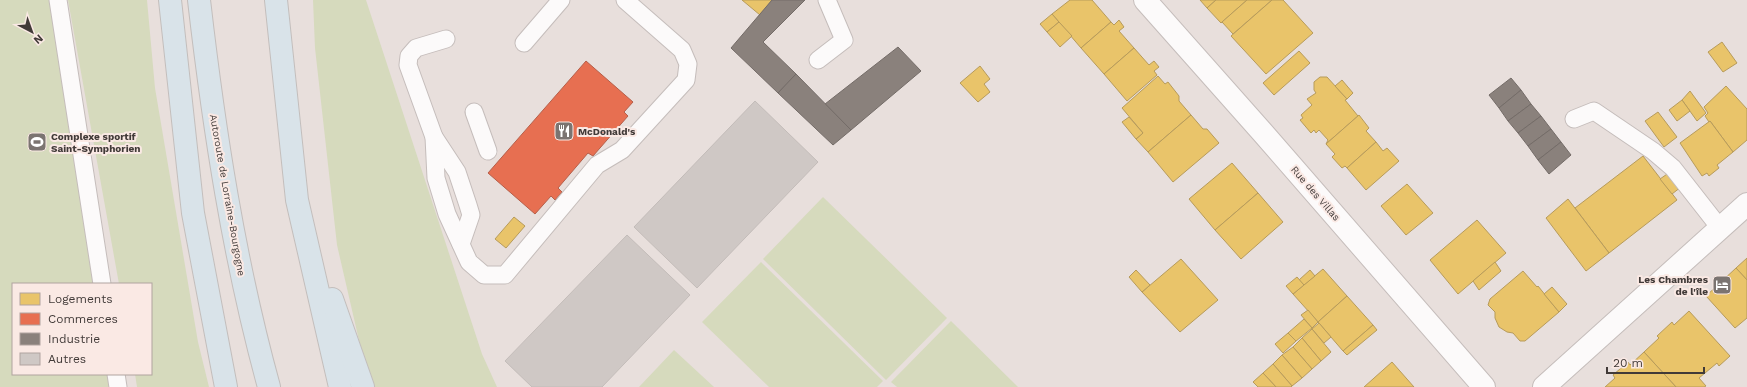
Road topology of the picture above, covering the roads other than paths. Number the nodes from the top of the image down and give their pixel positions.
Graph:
1 (58, 0) edge
2 (170, 0) edge
3 (199, 0) edge
4 (276, 0) edge
5 (561, 0) edge
6 (625, 0) edge
7 (827, 0) edge
8 (1146, 0) edge
9 (446, 39) dead end
10 (524, 43) dead end
11 (818, 60) dead end
12 (474, 112) dead end
13 (1574, 119) dead end
14 (434, 137) junction
15 (488, 151) dead end
16 (297, 200) junction
17 (1747, 204) edge
18 (1720, 228) junction
19 (461, 244) junction
20 (102, 283) edge
21 (116, 375) edge
22 (118, 387) edge
23 (226, 387) edge
24 (269, 387) edge
25 (340, 387) edge
26 (362, 387) edge
27 (1484, 387) edge
28 (1544, 387) edge

1 - 20 lane
2 - 23 highway
3 - 24 highway, Autoroute de Lorraine-Bourgogne
4 - 16 highway
5 - 10 lane
6 - 19 lane
7 - 11 lane
8 - 27 street, Rue des Villas
9 - 14 lane
12 - 15 lane
13 - 18 lane
14 - 19 lane
14 - 19 lane
16 - 25 highway
16 - 26 highway
17 - 18 street
18 - 28 street
21 - 22 lane

